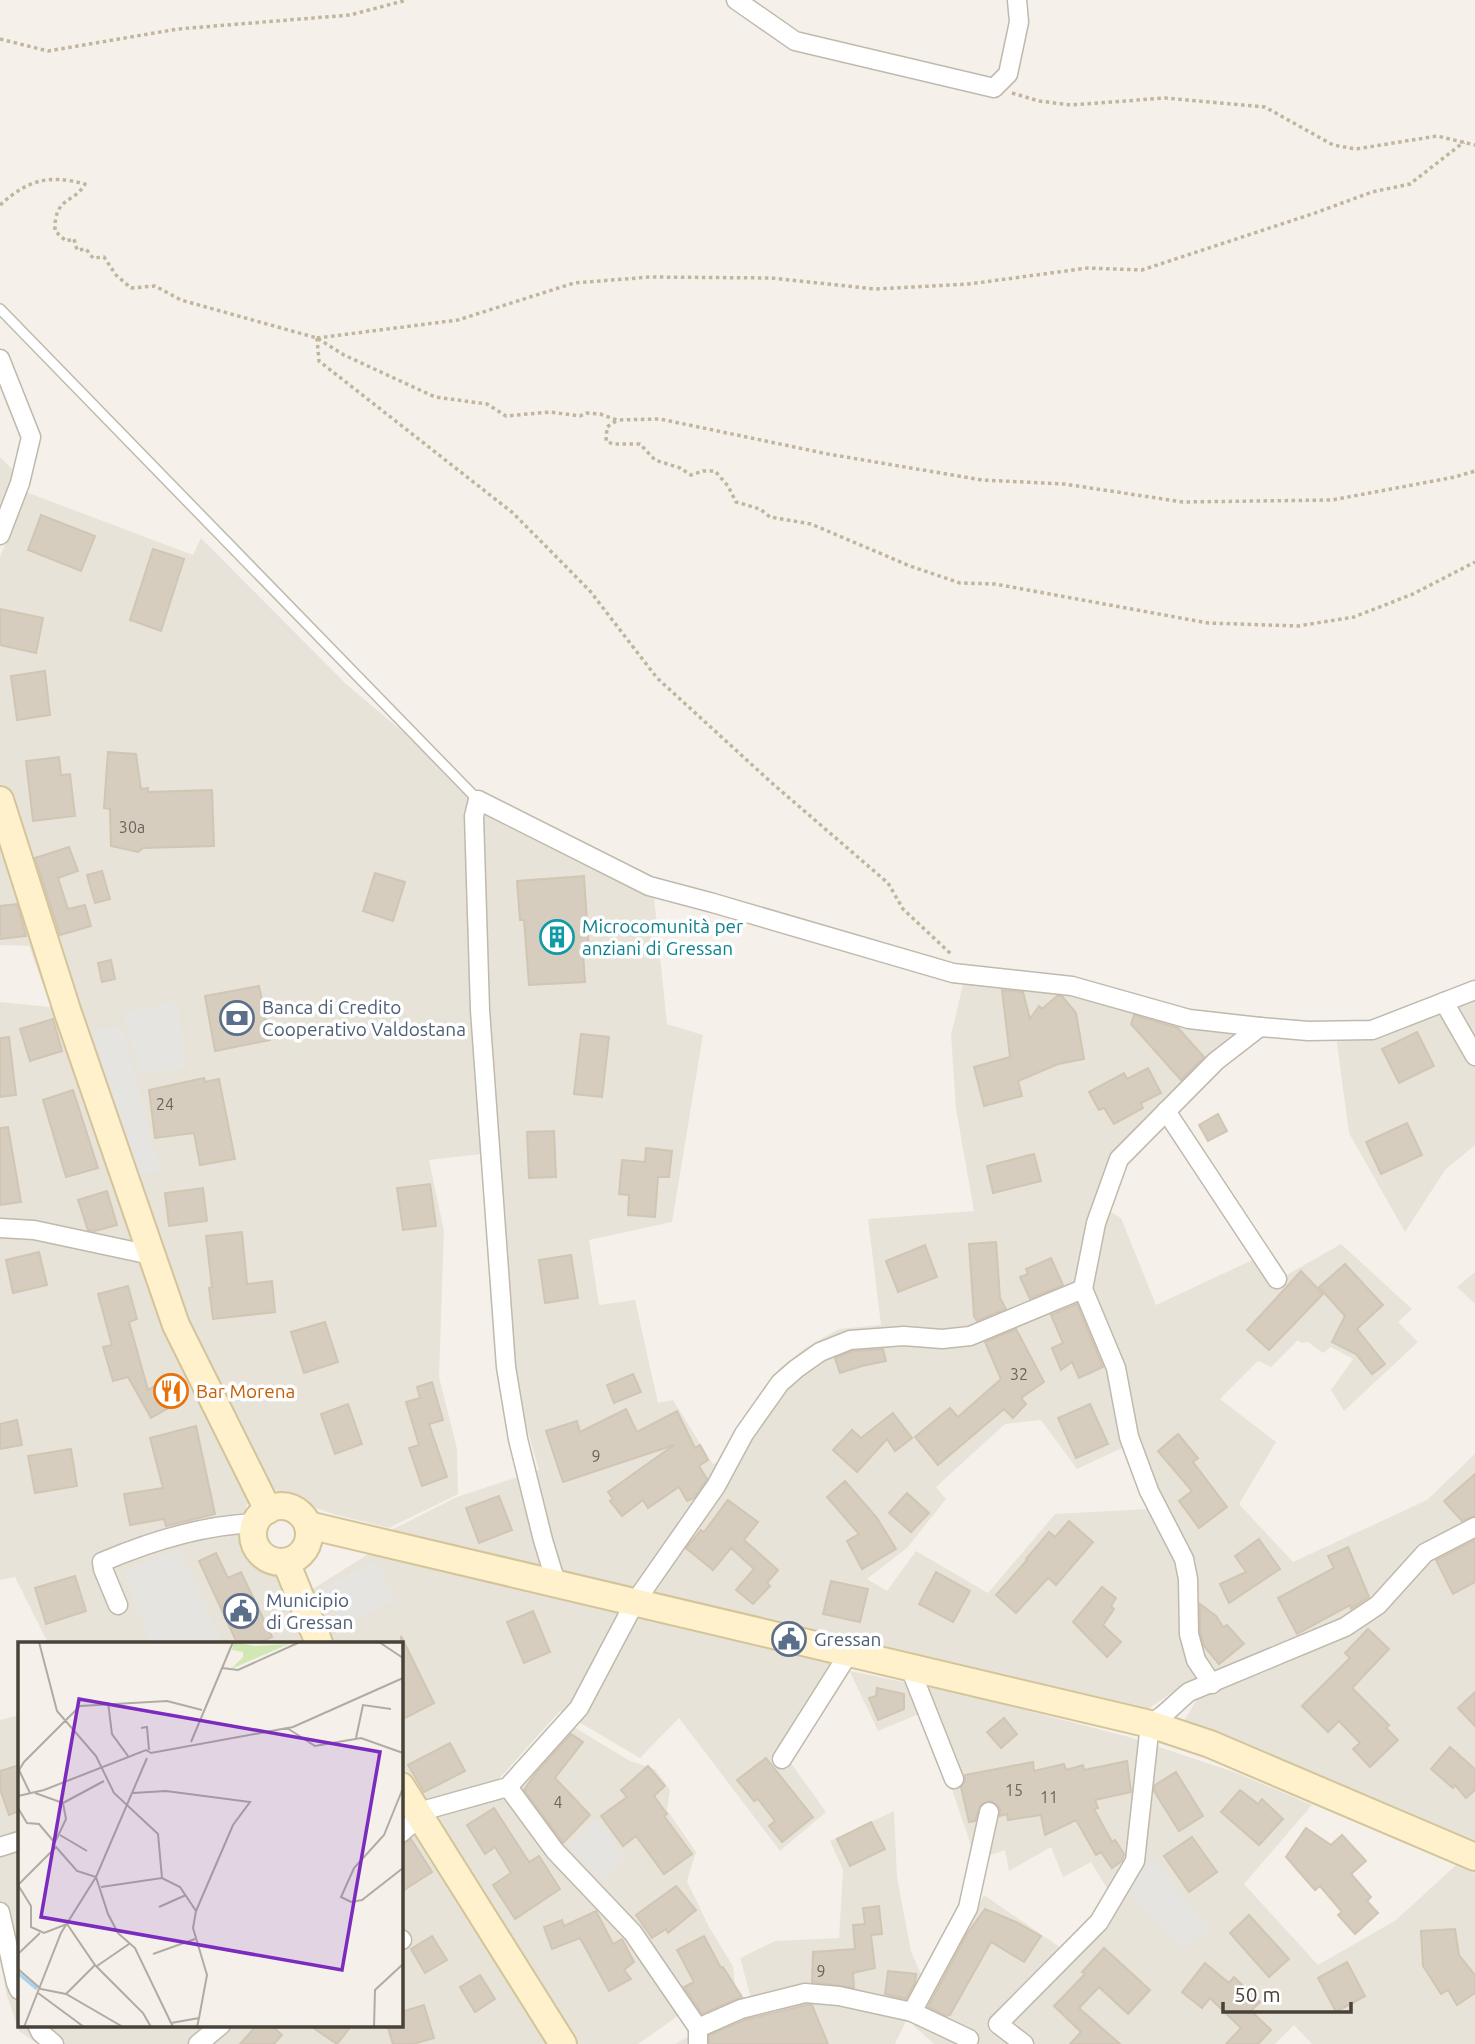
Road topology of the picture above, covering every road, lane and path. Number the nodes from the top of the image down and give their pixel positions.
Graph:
1 (407, 0) edge
2 (736, 0) edge
3 (1017, 0) edge
4 (0, 39) edge
5 (993, 88) junction
6 (1464, 142) junction
7 (1475, 145) edge
8 (0, 205) edge
9 (0, 309) edge
10 (317, 338) junction
11 (0, 359) edge
12 (617, 420) junction
13 (1475, 471) edge
14 (0, 535) edge
15 (1475, 562) edge
16 (0, 800) edge
17 (478, 800) junction
18 (956, 958) dead end
19 (1475, 990) edge
20 (1444, 1002) junction
21 (1260, 1027) junction
22 (1475, 1056) edge
23 (1166, 1111) junction
24 (0, 1228) edge
25 (151, 1255) junction
26 (1277, 1279) dead end
27 (1083, 1289) junction
28 (262, 1516) junction
29 (308, 1525) junction
30 (1475, 1527) edge
31 (286, 1562) junction
32 (556, 1586) junction
33 (635, 1602) junction
34 (118, 1605) dead end
35 (319, 1642) edge
36 (849, 1653) junction
37 (911, 1668) junction
38 (1212, 1684) junction
39 (1150, 1724) junction
40 (782, 1759) dead end
41 (954, 1779) dead end
42 (508, 1787) junction
43 (402, 1790) edge
44 (989, 1812) dead end
45 (411, 1825) edge
46 (18, 1841) edge
47 (0, 1847) edge
48 (1475, 1857) edge
49 (0, 1912) edge
50 (18, 1988) edge
51 (912, 2012) junction
52 (998, 2024) junction
53 (38, 2026) edge
54 (220, 2026) edge
55 (698, 2036) edge
56 (966, 2041) edge
57 (54, 2044) edge
58 (198, 2044) edge
59 (563, 2044) edge
60 (1024, 2044) edge

1 - 4 path
2 - 5 street
3 - 5 street
5 - 6 path
6 - 7 path
6 - 10 path
8 - 10 path
9 - 17 lane
10 - 12 path
10 - 18 path
11 - 14 street
12 - 13 path
12 - 15 path
16 - 25 main road
17 - 21 street
17 - 32 street
19 - 20 street
20 - 21 street
20 - 22 street
21 - 23 street
23 - 26 street
23 - 27 street
24 - 25 street
25 - 28 main road
27 - 33 street
27 - 38 street
28 - 29 main road
28 - 31 main road
28 - 34 street
29 - 31 main road
29 - 32 main road
30 - 38 street
31 - 35 main road
32 - 33 main road
33 - 36 main road
33 - 42 street
36 - 37 main road
36 - 40 street
37 - 39 main road
37 - 41 street
38 - 39 street
39 - 48 main road
39 - 52 street
42 - 45 street
42 - 55 street
43 - 45 main road
44 - 51 street
45 - 59 main road
46 - 47 street
49 - 50 street
51 - 55 street
51 - 56 street
52 - 56 street
52 - 60 street
53 - 57 street
54 - 58 street

